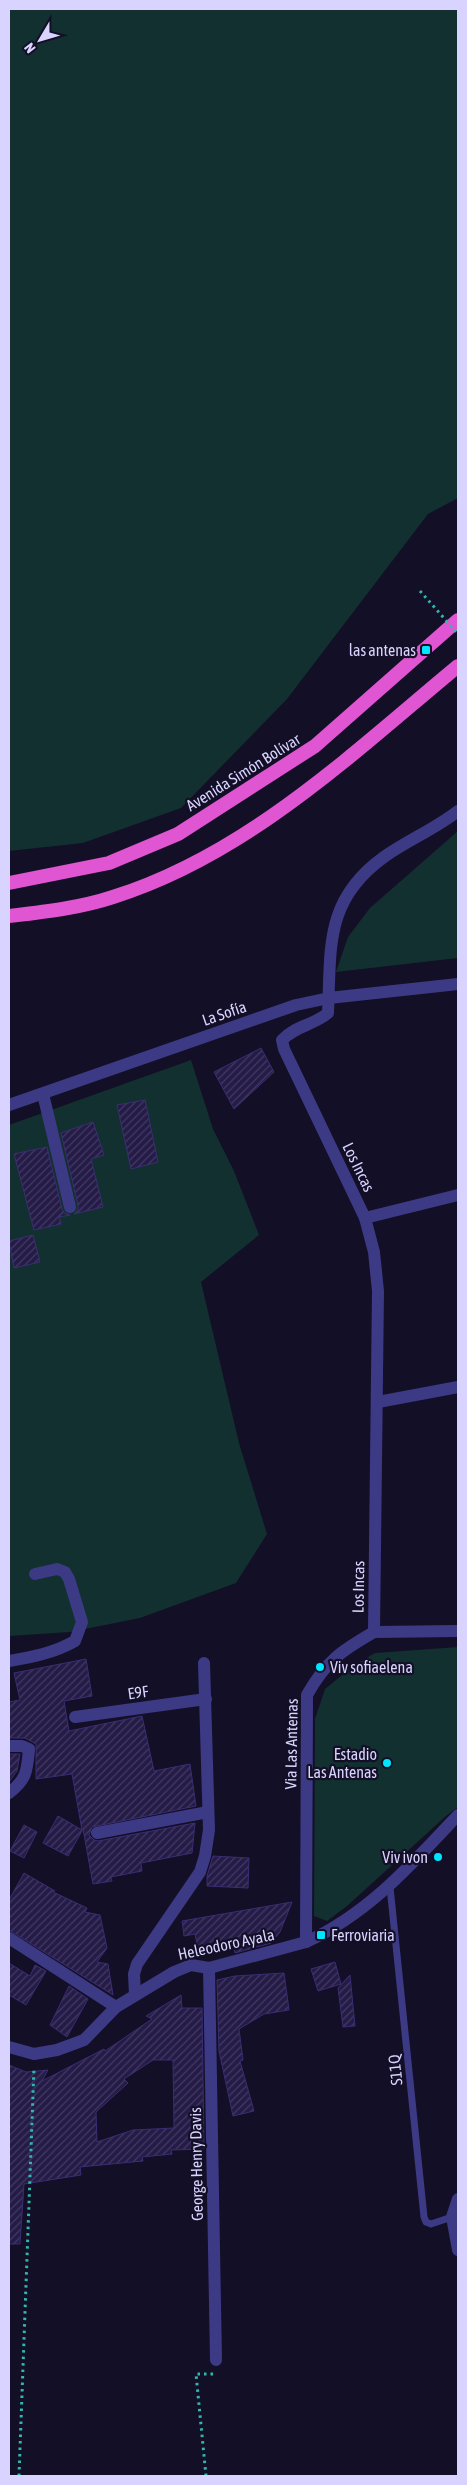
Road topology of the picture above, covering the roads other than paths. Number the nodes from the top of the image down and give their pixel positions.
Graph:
1 (458, 620) edge
2 (458, 666) edge
3 (458, 811) edge
4 (9, 883) edge
5 (9, 916) edge
6 (458, 984) edge
7 (329, 998) junction
8 (43, 1094) junction
9 (9, 1105) edge
10 (458, 1195) edge
11 (70, 1207) dead end
12 (365, 1218) junction
13 (458, 1387) edge
14 (378, 1402) junction
15 (35, 1574) dead end
16 (458, 1631) edge
17 (374, 1632) junction
18 (9, 1661) edge
19 (204, 1663) dead end
20 (206, 1699) junction
21 (75, 1717) dead end
22 (9, 1746) edge
23 (9, 1793) edge
24 (208, 1812) junction
25 (458, 1816) edge
26 (98, 1833) dead end
27 (390, 1887) junction
28 (9, 1938) edge
29 (306, 1942) junction
30 (209, 1968) junction
31 (136, 1995) junction
32 (116, 2008) junction
33 (9, 2048) edge
34 (458, 2199) edge
35 (452, 2216) junction
36 (458, 2250) edge
37 (216, 2360) dead end

1 - 4 highway, Avenida Simón Bolívar
2 - 5 highway
3 - 7 street, Los Incas
6 - 7 street, La Sofía
7 - 8 street, La Sofía
7 - 12 street, Los Incas
8 - 9 street, La Sofía
8 - 11 street
10 - 12 street
12 - 14 street, Los Incas
13 - 14 street
14 - 17 street, Los Incas
15 - 18 street
16 - 17 street, Via Las Antenas
17 - 29 street, Via Las Antenas
19 - 20 street
20 - 21 street, E9F
20 - 24 street
22 - 23 street
24 - 26 street
24 - 31 street
25 - 27 street, Heleodoro Ayala
27 - 29 street, Heleodoro Ayala
27 - 35 lane, S11Q
28 - 32 street
29 - 30 street, Heleodoro Ayala
30 - 31 street, Heleodoro Ayala
30 - 37 street, George Henry Davis
31 - 32 street, Heleodoro Ayala
32 - 33 street, Heleodoro Ayala
34 - 35 street
35 - 36 street

